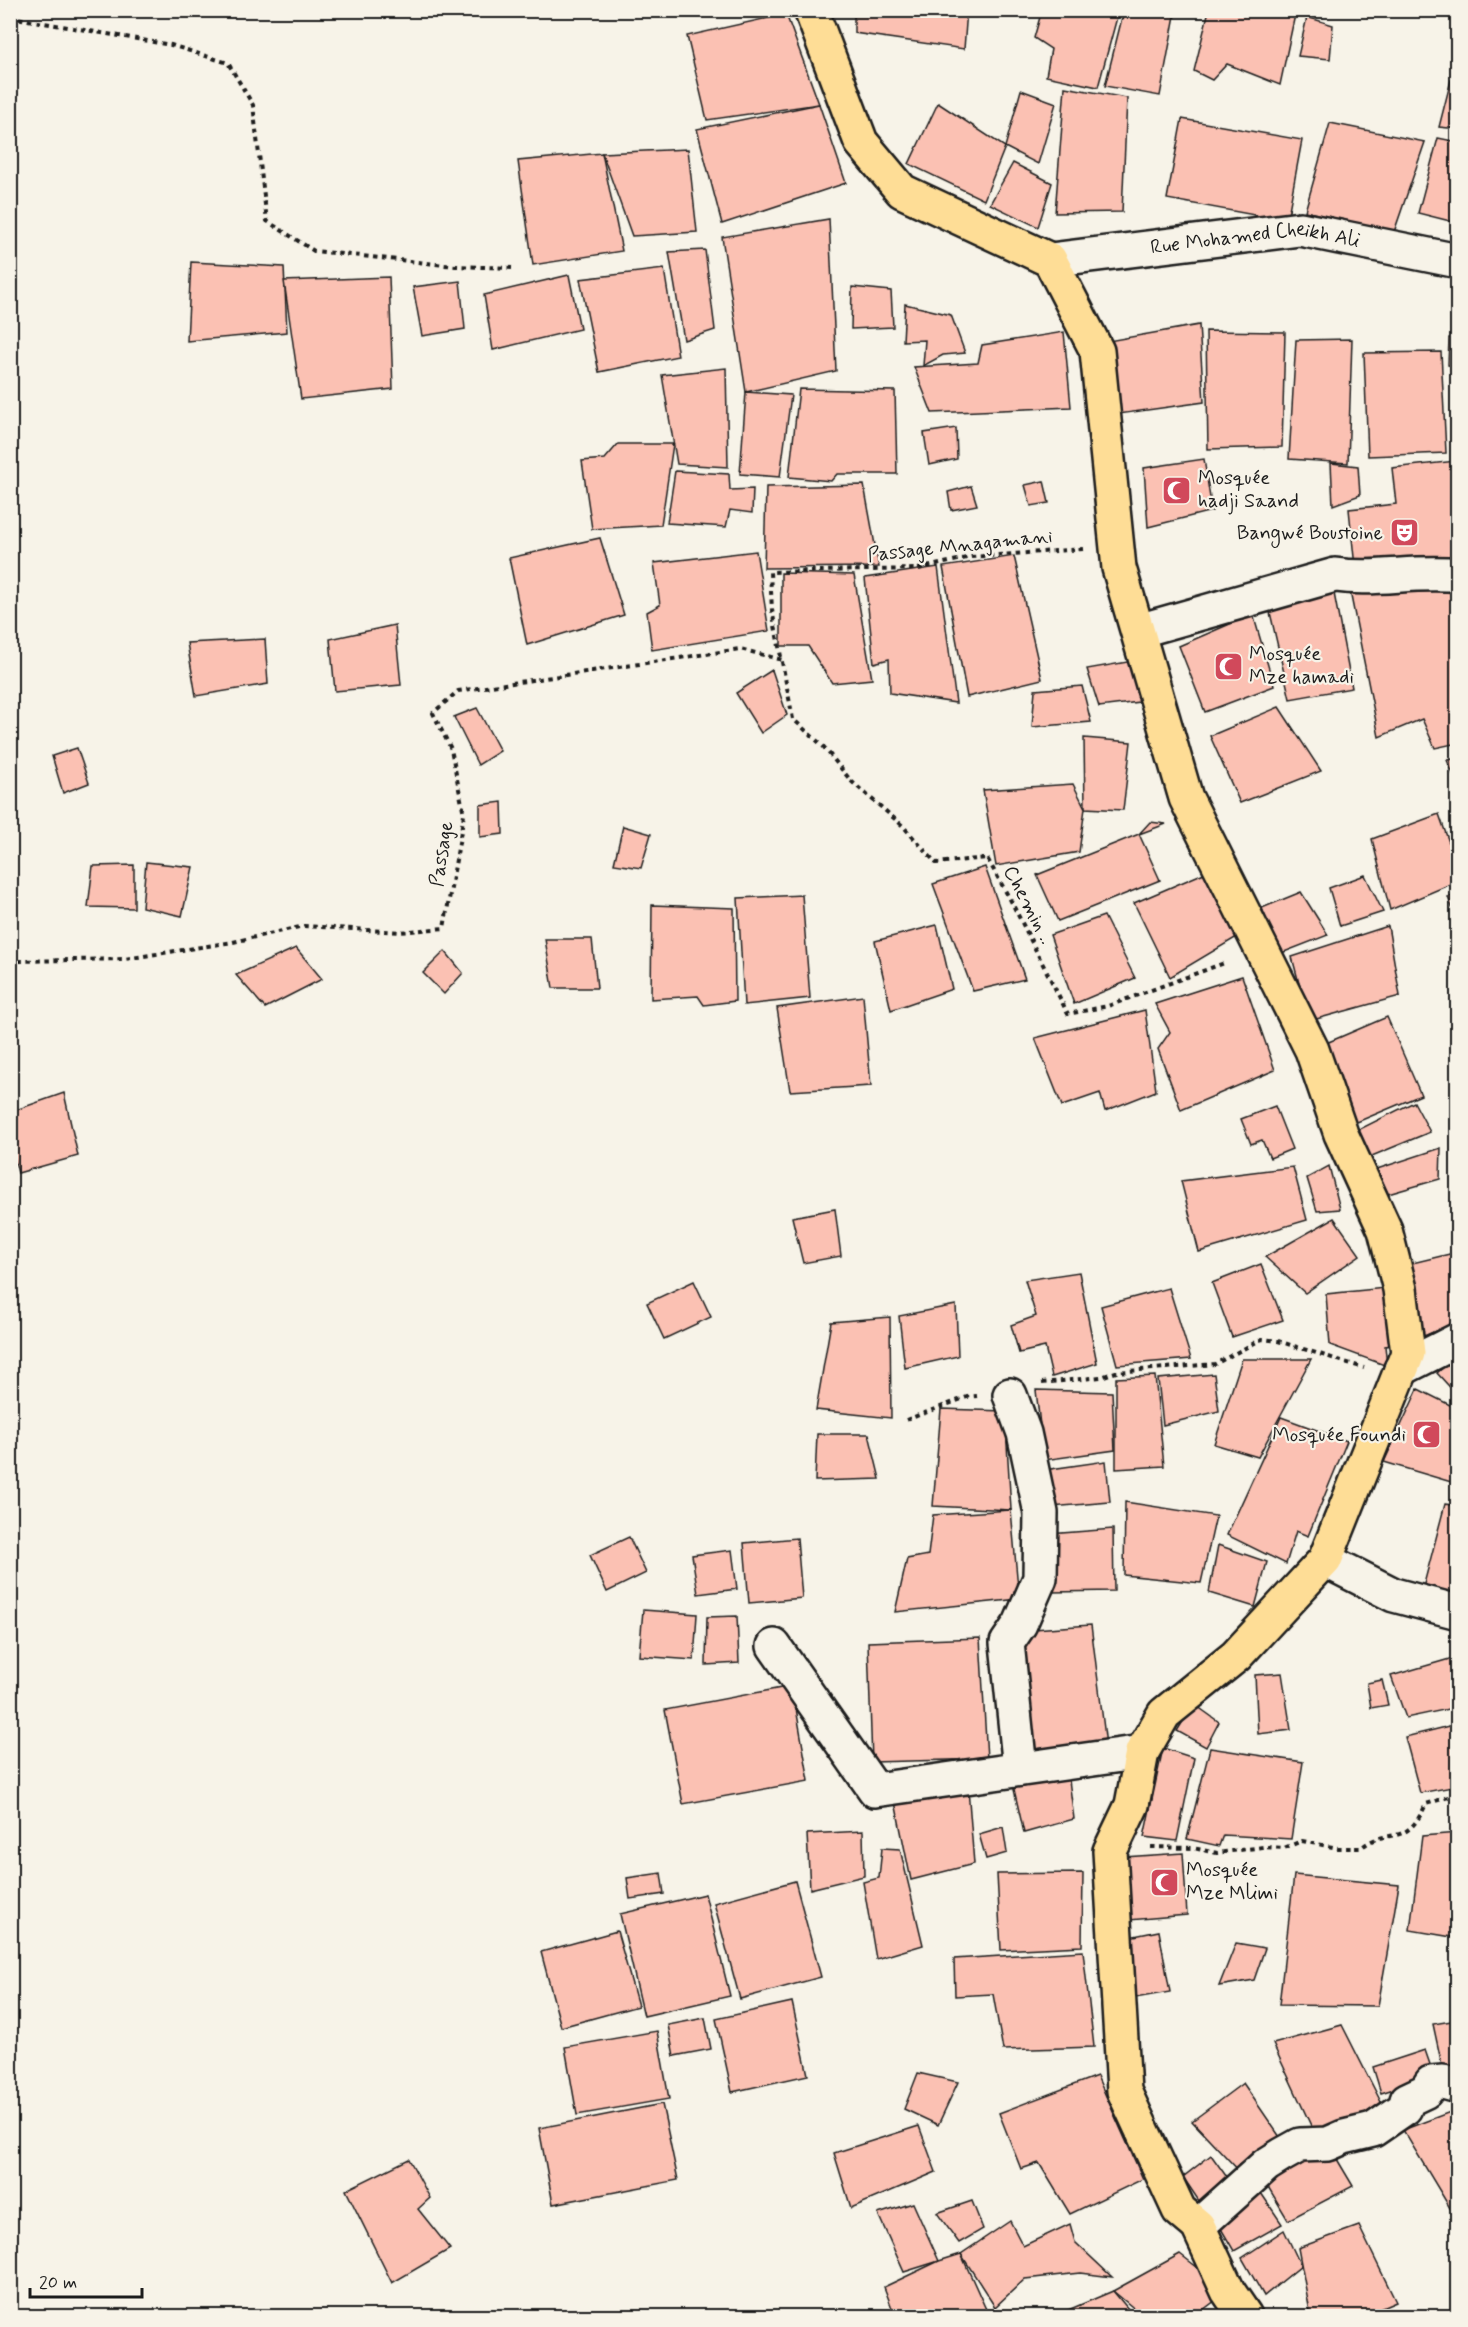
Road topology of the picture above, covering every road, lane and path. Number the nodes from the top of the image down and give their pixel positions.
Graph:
1 (811, 10) edge
2 (10, 17) edge
3 (1050, 260) junction
4 (1458, 261) edge
5 (513, 268) dead end
6 (1117, 547) junction
7 (770, 572) joint
8 (1458, 575) edge
9 (1138, 632) junction
10 (783, 660) junction
11 (1261, 949) junction
12 (10, 964) edge
13 (1458, 1340) edge
14 (1401, 1369) junction
15 (1010, 1395) junction
16 (906, 1420) dead end
17 (1325, 1560) junction
18 (1458, 1612) edge
19 (774, 1647) dead end
20 (1142, 1752) junction
21 (1020, 1769) junction
22 (1458, 1794) edge
23 (1114, 1843) junction
24 (1458, 2086) edge
25 (1198, 2226) junction
26 (1245, 2316) edge

1 - 3 main road
2 - 5 path
3 - 4 street, Rue Mohamed Cheikh Ali
3 - 6 main road
6 - 7 path, Passage Mnagamani
6 - 9 main road
7 - 10 path, Chemin ..
8 - 9 street
9 - 11 main road
10 - 11 path, Chemin ..
10 - 12 path, Passage
11 - 14 main road
13 - 14 street
14 - 15 path
14 - 17 main road
15 - 16 path
15 - 21 street
17 - 18 street
17 - 20 main road
19 - 21 street
20 - 21 street
20 - 23 main road
22 - 23 path
23 - 25 main road
24 - 25 street
25 - 26 main road

